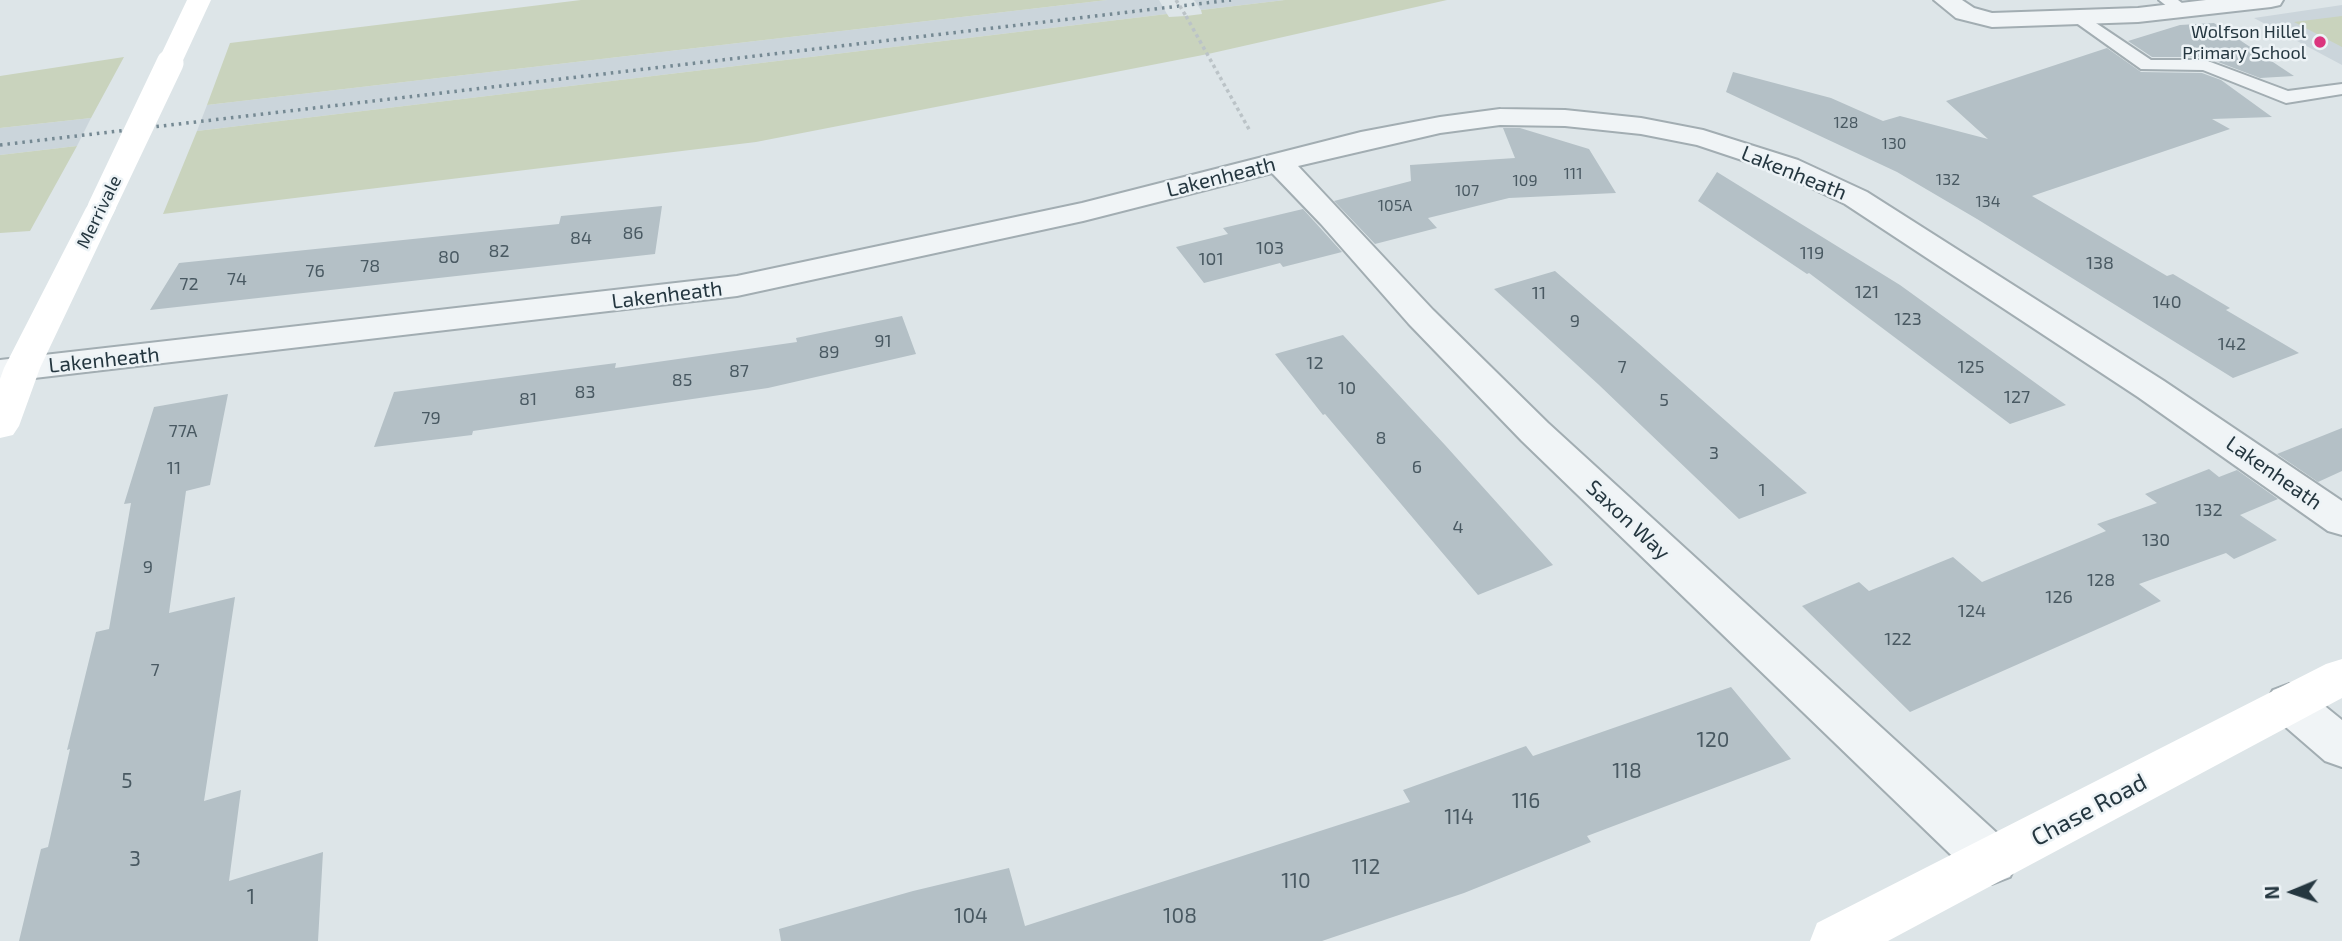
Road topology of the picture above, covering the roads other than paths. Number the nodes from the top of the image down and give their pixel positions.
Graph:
1 (199, 0) edge
2 (1946, 0) edge
3 (2271, 0) edge
4 (2175, 5) edge
5 (2081, 18) junction
6 (2342, 89) edge
7 (1279, 163) junction
8 (11, 370) edge
9 (0, 426) edge
10 (2342, 521) edge
11 (2342, 677) edge
12 (2289, 703) junction
13 (2342, 747) edge
14 (1992, 862) junction
15 (1836, 941) edge

1 - 8 street, Merrivale, bridge
2 - 5 street
3 - 4 street
4 - 5 street
5 - 6 lane
7 - 8 street, Lakenheath
7 - 10 street, Lakenheath
7 - 14 street, Saxon Way
8 - 9 street, Merrivale
11 - 12 street, Chase Road
12 - 13 street
12 - 14 street, Chase Road
14 - 15 street, Chase Road

